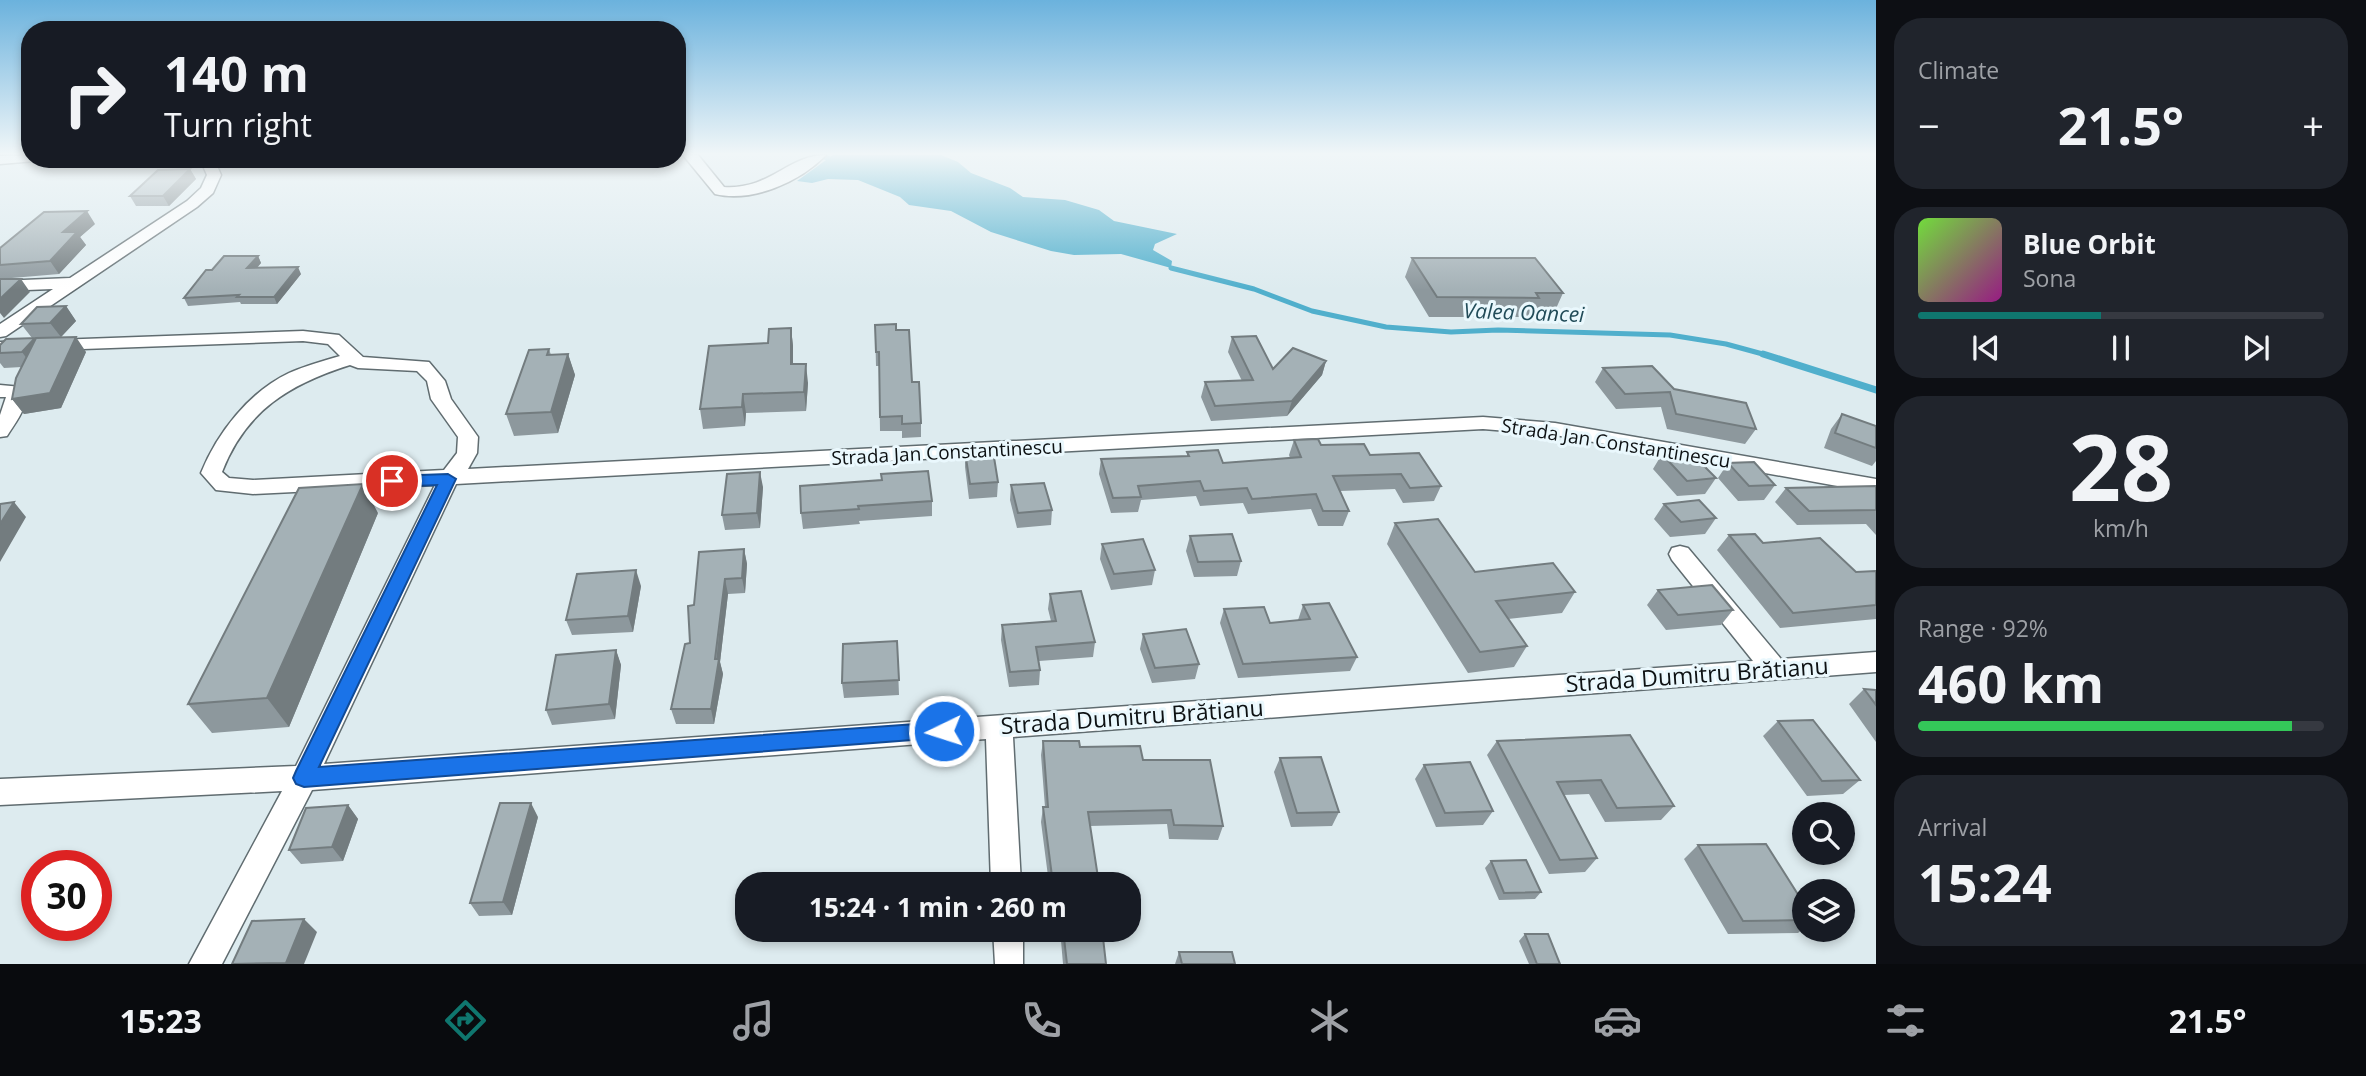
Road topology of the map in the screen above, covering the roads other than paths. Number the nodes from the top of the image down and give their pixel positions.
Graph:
1 (197, 200) edge
2 (74, 283) junction
3 (0, 286) edge
4 (0, 332) edge
5 (0, 347) edge
6 (354, 357) junction
7 (0, 391) edge
8 (0, 430) edge
9 (448, 479) junction
10 (1876, 486) edge
11 (1680, 554) dead end
12 (1876, 662) edge
13 (1775, 670) junction
14 (999, 727) junction
15 (304, 778) junction
16 (0, 792) edge
17 (1005, 872) edge
18 (1008, 942) edge
19 (1009, 961) dead end
20 (205, 964) edge

1 - 2 street
2 - 3 street
2 - 4 street
5 - 6 street
6 - 9 street
6 - 9 street, Strada Jan Constantinescu
7 - 8 street
9 - 10 street, Strada Jan Constantinescu
9 - 15 street
11 - 13 street
12 - 13 street, Strada Dumitru Brătianu
13 - 14 street, Strada Dumitru Brătianu
14 - 15 street, Strada Dumitru Brătianu
14 - 17 street
15 - 16 street, Strada Dumitru Brătianu
15 - 20 street
18 - 19 street

